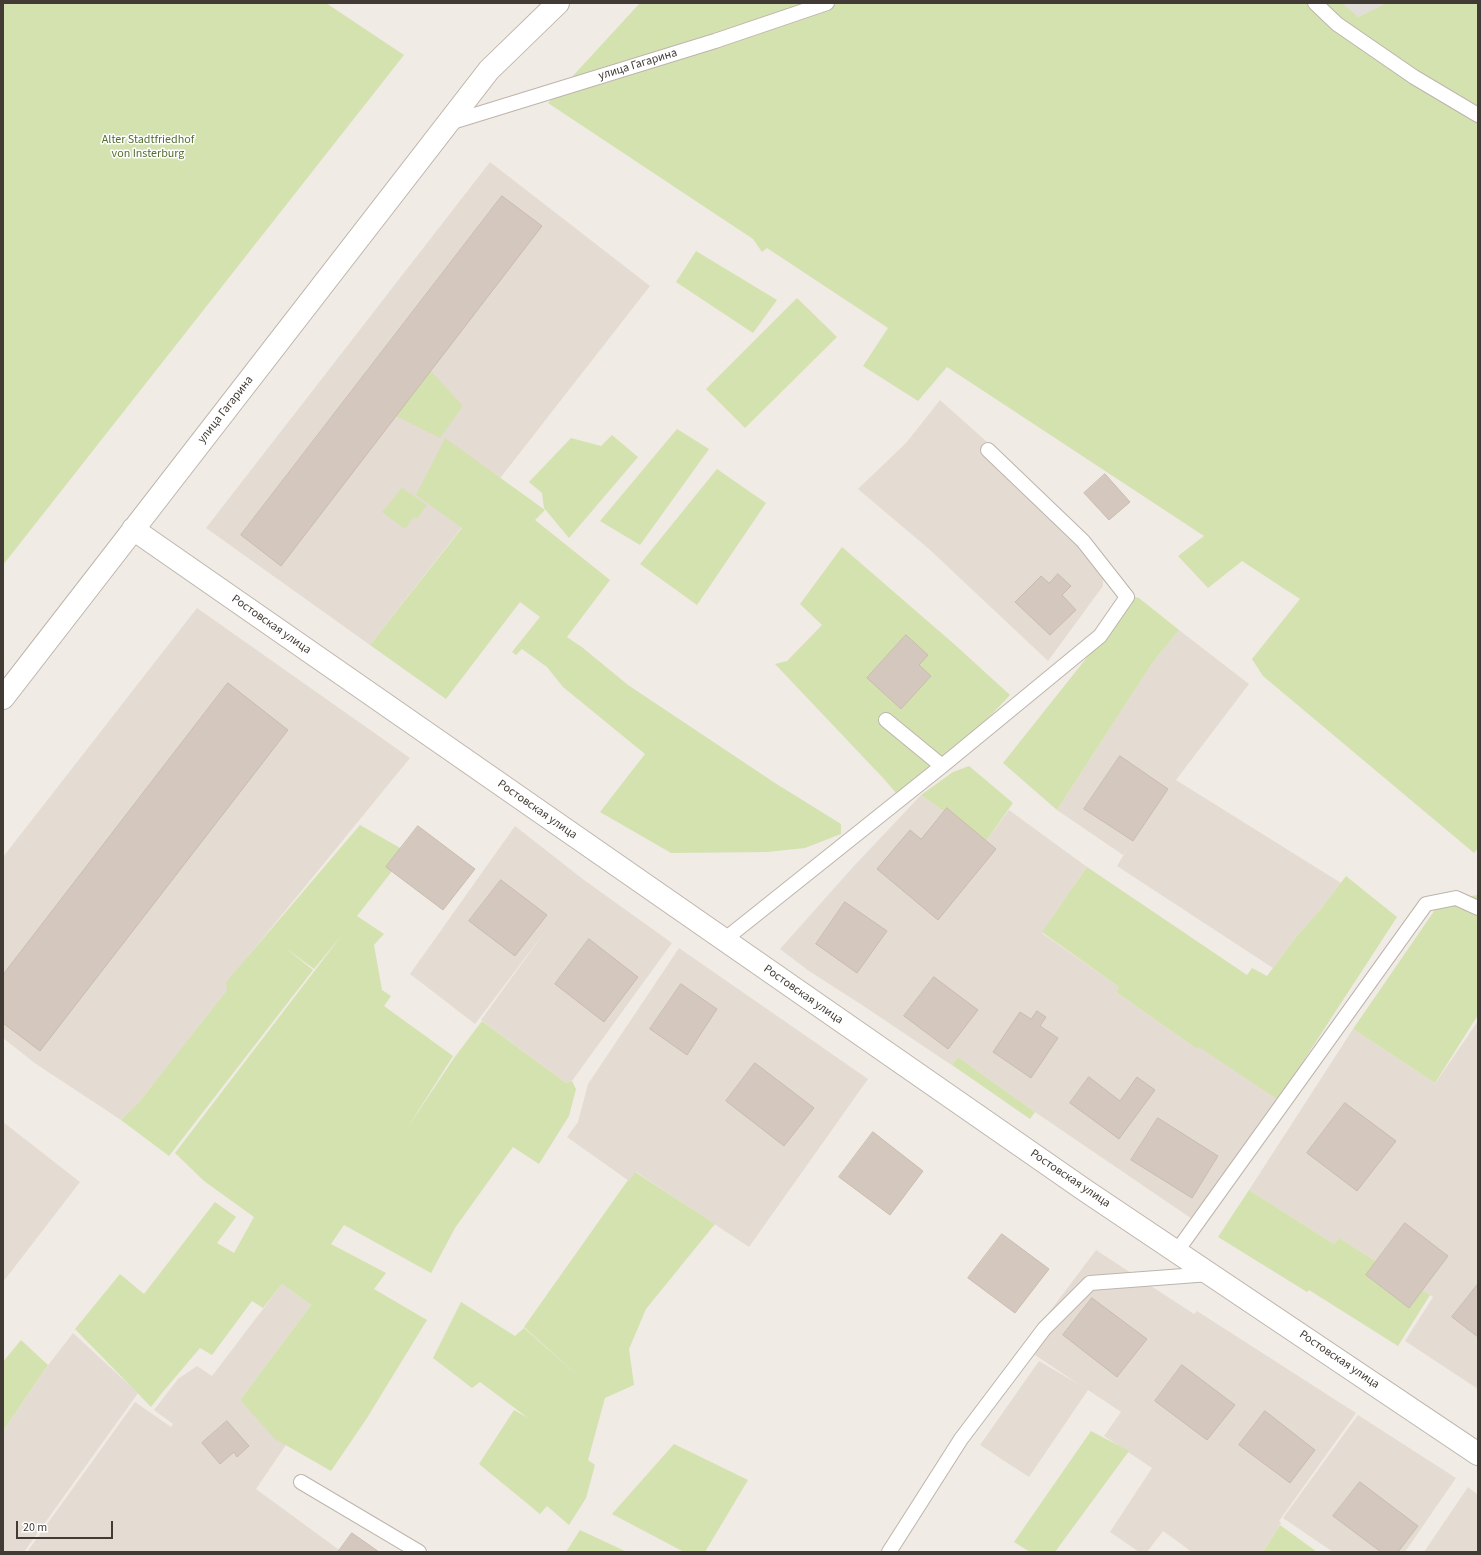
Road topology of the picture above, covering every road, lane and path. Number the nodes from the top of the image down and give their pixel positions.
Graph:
1 (558, 3) edge
2 (827, 3) edge
3 (1315, 3) edge
4 (1478, 115) edge
5 (449, 123) junction
6 (988, 450) dead end
7 (133, 530) junction
8 (3, 698) edge
9 (886, 720) dead end
10 (942, 766) junction
11 (1478, 908) edge
12 (724, 940) junction
13 (1177, 1251) junction
14 (1210, 1274) junction
15 (1478, 1454) edge
16 (301, 1482) dead end
17 (419, 1552) edge
18 (889, 1552) edge

1 - 5 street, улица Гагарина
2 - 5 lane, улица Гагарина
3 - 4 lane
5 - 7 street, улица Гагарина
6 - 10 lane
7 - 8 street, улица Гагарина
7 - 12 street, Ростовская улица
9 - 10 lane
10 - 12 lane
11 - 13 lane
12 - 13 street, Ростовская улица
13 - 14 street, Ростовская улица
14 - 15 street, Ростовская улица
14 - 18 lane
16 - 17 lane

